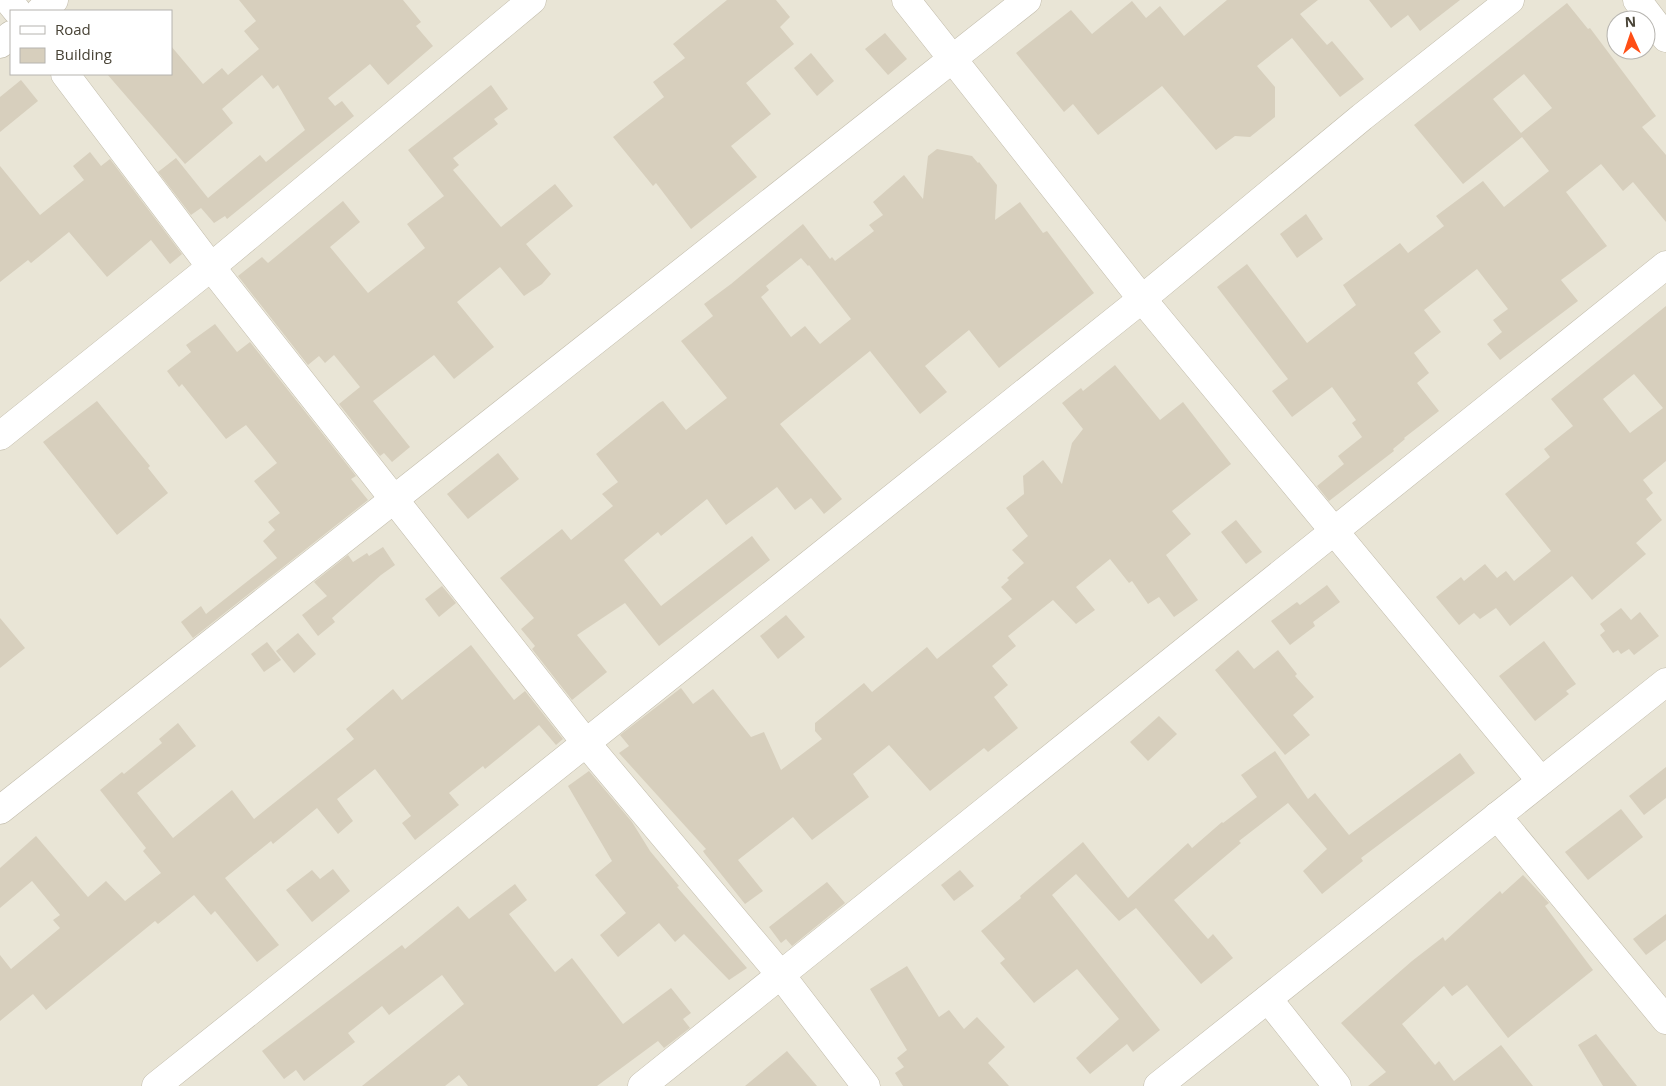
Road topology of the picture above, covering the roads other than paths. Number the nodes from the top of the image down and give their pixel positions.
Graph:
1 (8, 0) edge
2 (54, 0) edge
3 (532, 0) edge
4 (906, 0) edge
5 (1027, 0) edge
6 (1510, 0) edge
7 (1637, 0) edge
8 (16, 10) edge
9 (41, 10) edge
10 (10, 36) edge
11 (1666, 38) edge
12 (0, 44) edge
13 (953, 59) junction
14 (66, 75) edge
15 (1666, 265) edge
16 (211, 267) junction
17 (1142, 299) junction
18 (0, 436) edge
19 (394, 499) junction
20 (1334, 533) junction
21 (1666, 682) edge
22 (586, 744) junction
23 (1541, 781) junction
24 (0, 810) edge
25 (1497, 816) junction
26 (780, 974) junction
27 (1268, 999) junction
28 (1666, 1020) edge
29 (156, 1086) edge
30 (642, 1086) edge
31 (866, 1086) edge
32 (1158, 1086) edge
33 (1337, 1086) edge

1 - 8 street
2 - 9 street
3 - 16 street
4 - 13 street
5 - 13 street
6 - 17 street
7 - 11 street
10 - 12 street
13 - 17 street
13 - 19 street
14 - 16 street
15 - 20 street
16 - 18 street
16 - 19 street
17 - 20 street
17 - 22 street
19 - 22 street
19 - 24 street
20 - 23 street
20 - 26 street
21 - 23 street
22 - 26 street
22 - 29 street
23 - 25 street
25 - 27 street
25 - 28 street
26 - 30 street
26 - 31 street
27 - 32 street
27 - 33 street

